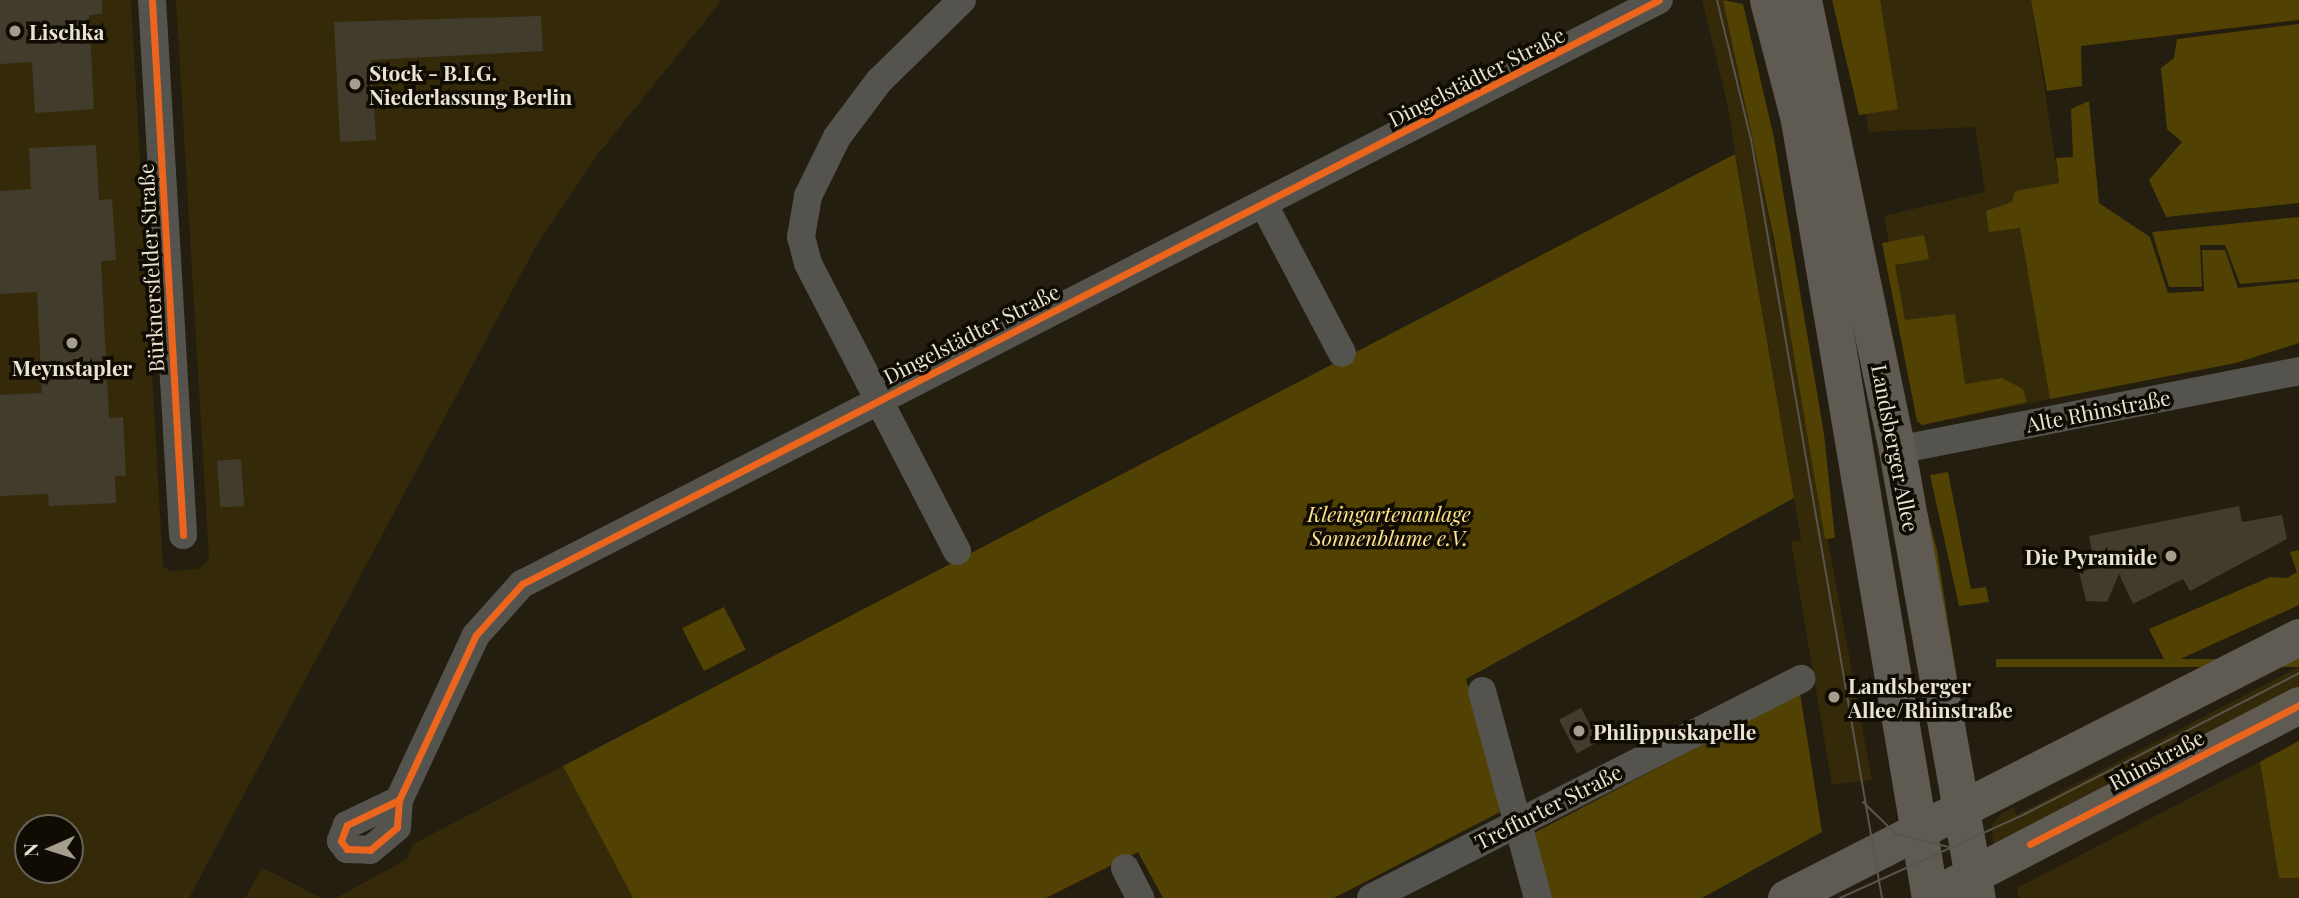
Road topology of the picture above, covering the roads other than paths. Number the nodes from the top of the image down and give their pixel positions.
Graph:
1 (152, 0) edge
2 (962, 0) edge
3 (1660, 0) edge
4 (1768, 0) edge
5 (1803, 0) edge
6 (1264, 205) junction
7 (1342, 353) dead end
8 (2299, 371) edge
9 (879, 399) junction
10 (1897, 450) junction
11 (183, 535) dead end
12 (957, 551) dead end
13 (2299, 637) edge
14 (1801, 679) dead end
15 (1482, 691) dead end
16 (2299, 705) edge
17 (399, 800) dead end
18 (1963, 804) junction
19 (1520, 821) junction
20 (1921, 827) junction
21 (1125, 868) dead end
22 (1975, 886) edge
23 (1928, 897) edge
24 (1140, 898) edge
25 (1371, 898) edge
26 (1538, 898) edge
27 (1786, 898) edge

1 - 11 street, Bürknersfelder Straße
2 - 9 street
3 - 6 street, Dingelstädter Straße
4 - 20 main road, Landsberger Allee
5 - 10 main road, Landsberger Allee
6 - 7 street
6 - 9 street, Dingelstädter Straße
8 - 10 street, Alte Rhinstraße
9 - 12 street
9 - 17 street, Dingelstädter Straße
10 - 18 main road, Landsberger Allee
13 - 18 main road
14 - 19 street, Treffurter Straße
15 - 19 street
16 - 22 main road, Rhinstraße
18 - 20 main road
18 - 22 main road, Landsberger Allee
19 - 25 street, Treffurter Straße
19 - 26 street
20 - 23 main road, Landsberger Allee
20 - 27 main road
21 - 24 street
22 - 23 main road, Rhinstraße

